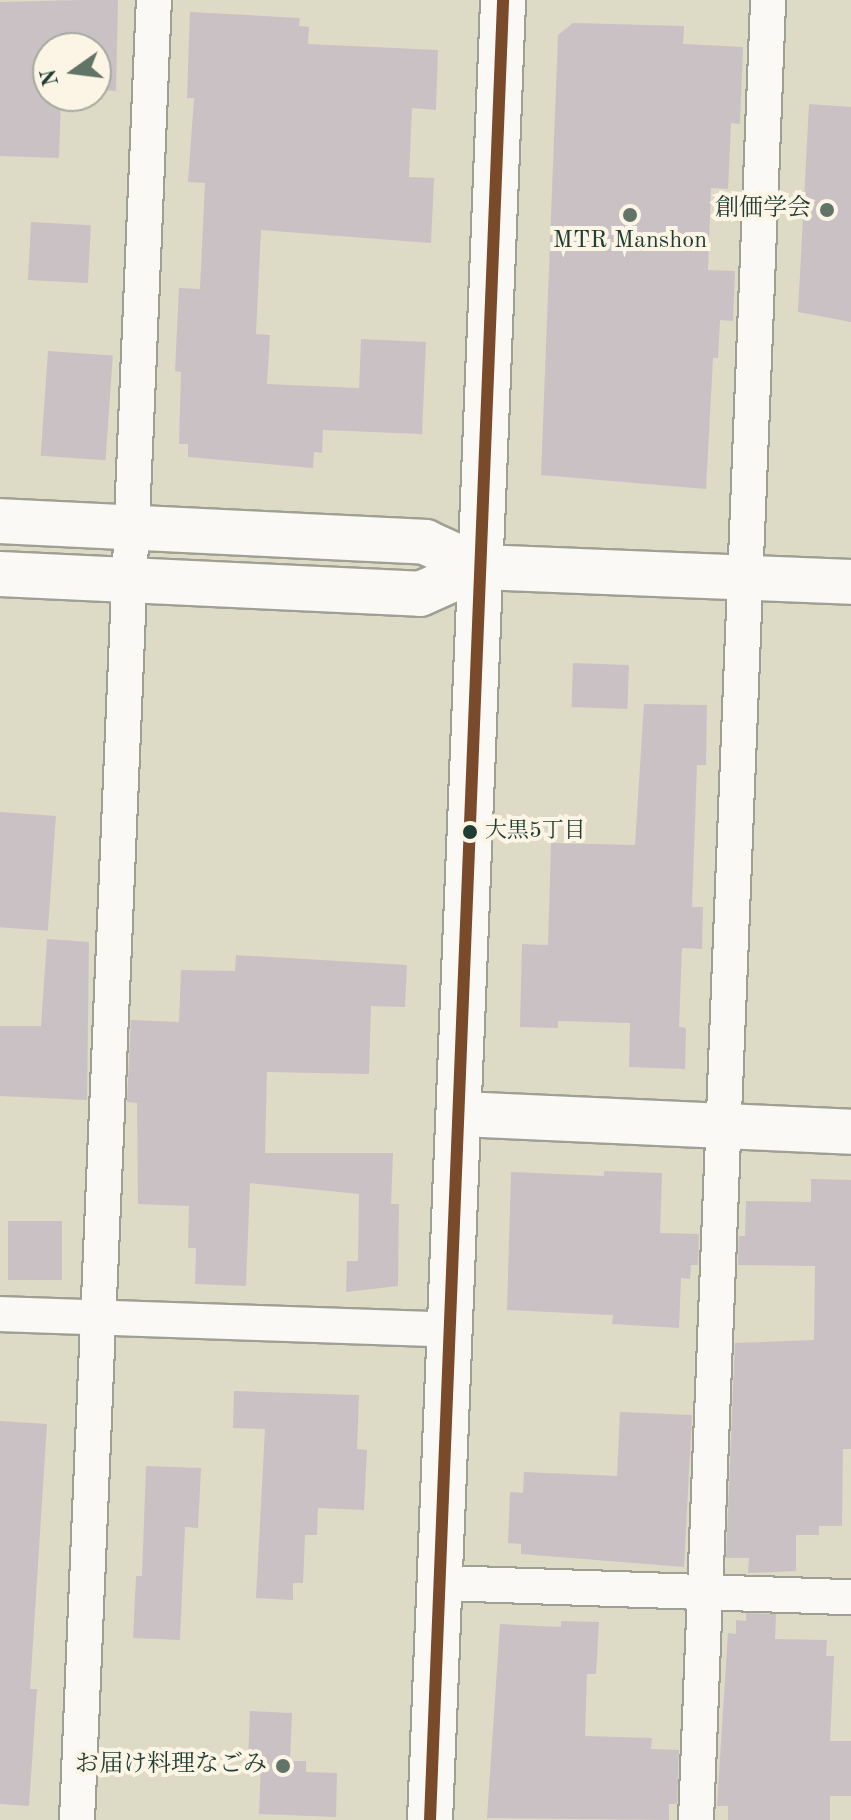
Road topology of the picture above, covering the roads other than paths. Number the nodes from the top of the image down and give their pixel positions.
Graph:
1 (154, 0) edge
2 (503, 0) edge
3 (768, 0) edge
4 (0, 521) edge
5 (130, 531) junction
6 (480, 567) junction
7 (0, 574) edge
8 (743, 577) junction
9 (129, 580) junction
10 (851, 582) edge
11 (461, 1114) junction
12 (722, 1126) junction
13 (851, 1132) edge
14 (0, 1314) edge
15 (100, 1316) junction
16 (451, 1330) junction
17 (443, 1583) junction
18 (705, 1592) junction
19 (851, 1597) edge
20 (77, 1820) edge
21 (430, 1820) edge
22 (696, 1820) edge

1 - 5 street
2 - 6 street
3 - 8 street
4 - 5 street
5 - 6 street
5 - 9 street
6 - 8 street
6 - 9 street
6 - 11 street
7 - 9 street
8 - 10 street
8 - 12 street
9 - 15 street
11 - 12 street
11 - 16 street
12 - 13 street
12 - 18 street
14 - 15 street
15 - 16 street
15 - 20 street
16 - 17 street
17 - 18 street
17 - 21 street
18 - 19 street
18 - 22 street

